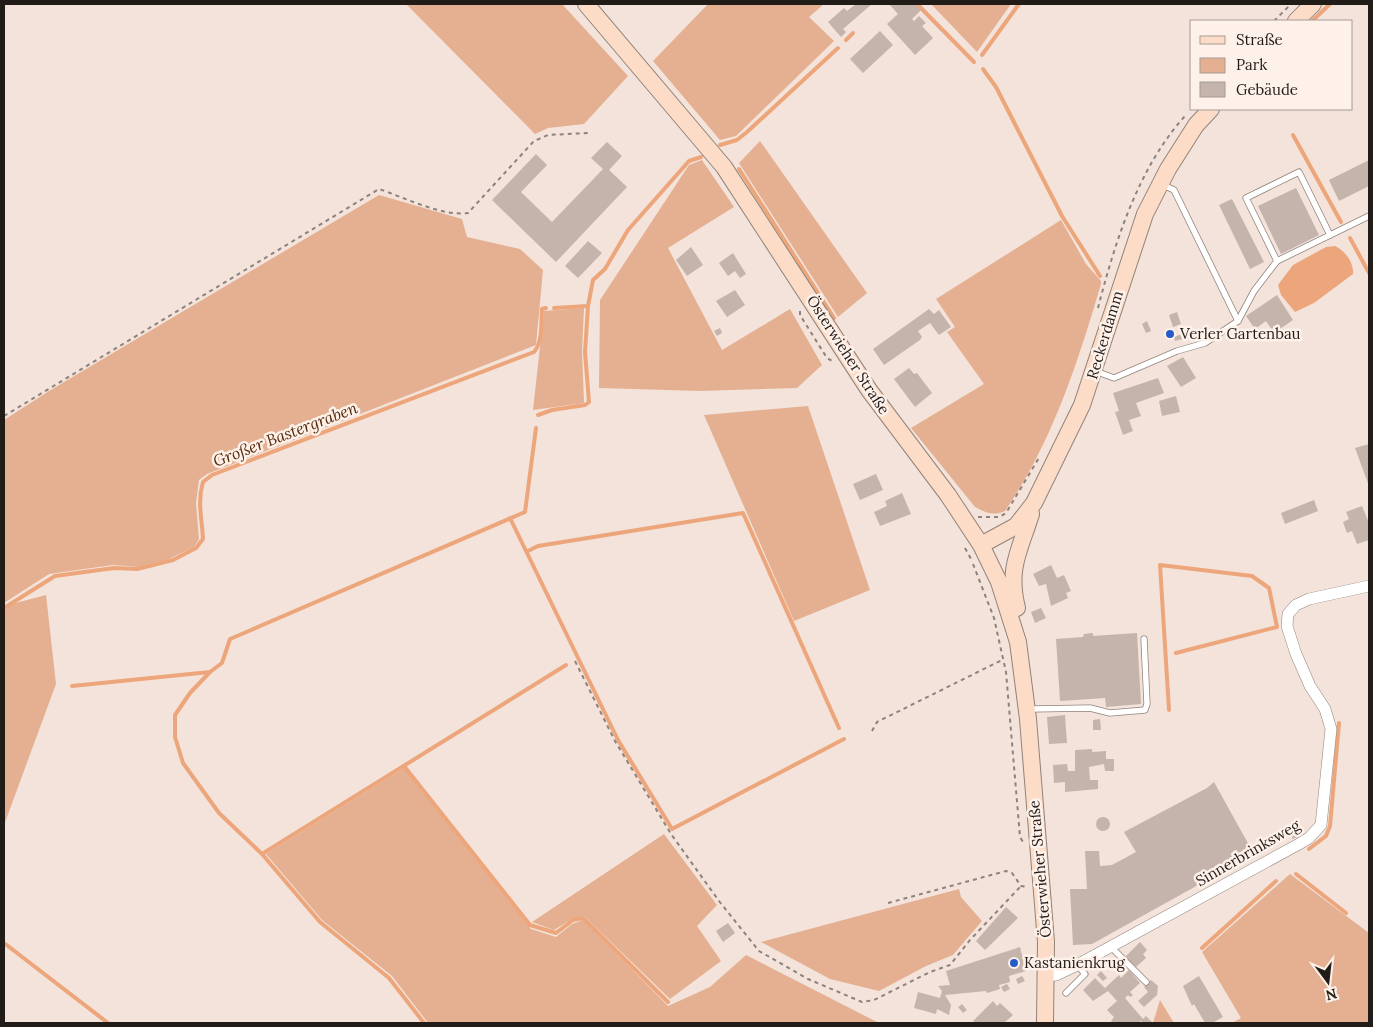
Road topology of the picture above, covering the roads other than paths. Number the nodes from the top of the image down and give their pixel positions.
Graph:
1 (586, 4) edge
2 (1314, 4) edge
3 (1297, 20) edge
4 (1210, 110) edge
5 (1160, 183) junction
6 (1369, 216) edge
7 (1330, 235) junction
8 (1277, 262) junction
9 (1238, 321) junction
10 (1095, 371) junction
11 (1034, 503) junction
12 (1022, 539) junction
13 (981, 545) junction
14 (989, 561) junction
15 (1369, 586) edge
16 (1144, 639) dead end
17 (1032, 709) junction
18 (1029, 744) junction
19 (1111, 947) junction
20 (1077, 965) junction
21 (1047, 976) junction
22 (1146, 982) dead end
23 (1066, 993) dead end
24 (1045, 1023) edge

1 - 13 street, Österwieher Straße
2 - 3 street
4 - 5 street, Reckerdamm
5 - 9 lane
5 - 10 street, Reckerdamm
6 - 7 lane
7 - 8 lane
7 - 8 lane
8 - 9 lane
9 - 10 lane
10 - 11 street, Reckerdamm
11 - 12 street, Österwieher Straße
11 - 13 street, Reckerdamm
12 - 14 street
12 - 17 street, Österwieher Straße
13 - 14 street, Österwieher Straße
14 - 18 street, Österwieher Straße
15 - 19 street, Sinnerbrinksweg
16 - 17 lane
17 - 18 street, Österwieher Straße
18 - 21 street, Österwieher Straße
19 - 20 street, Sinnerbrinksweg
19 - 22 lane
20 - 21 street, Sinnerbrinksweg
20 - 23 lane
21 - 24 street, Österwieher Straße

